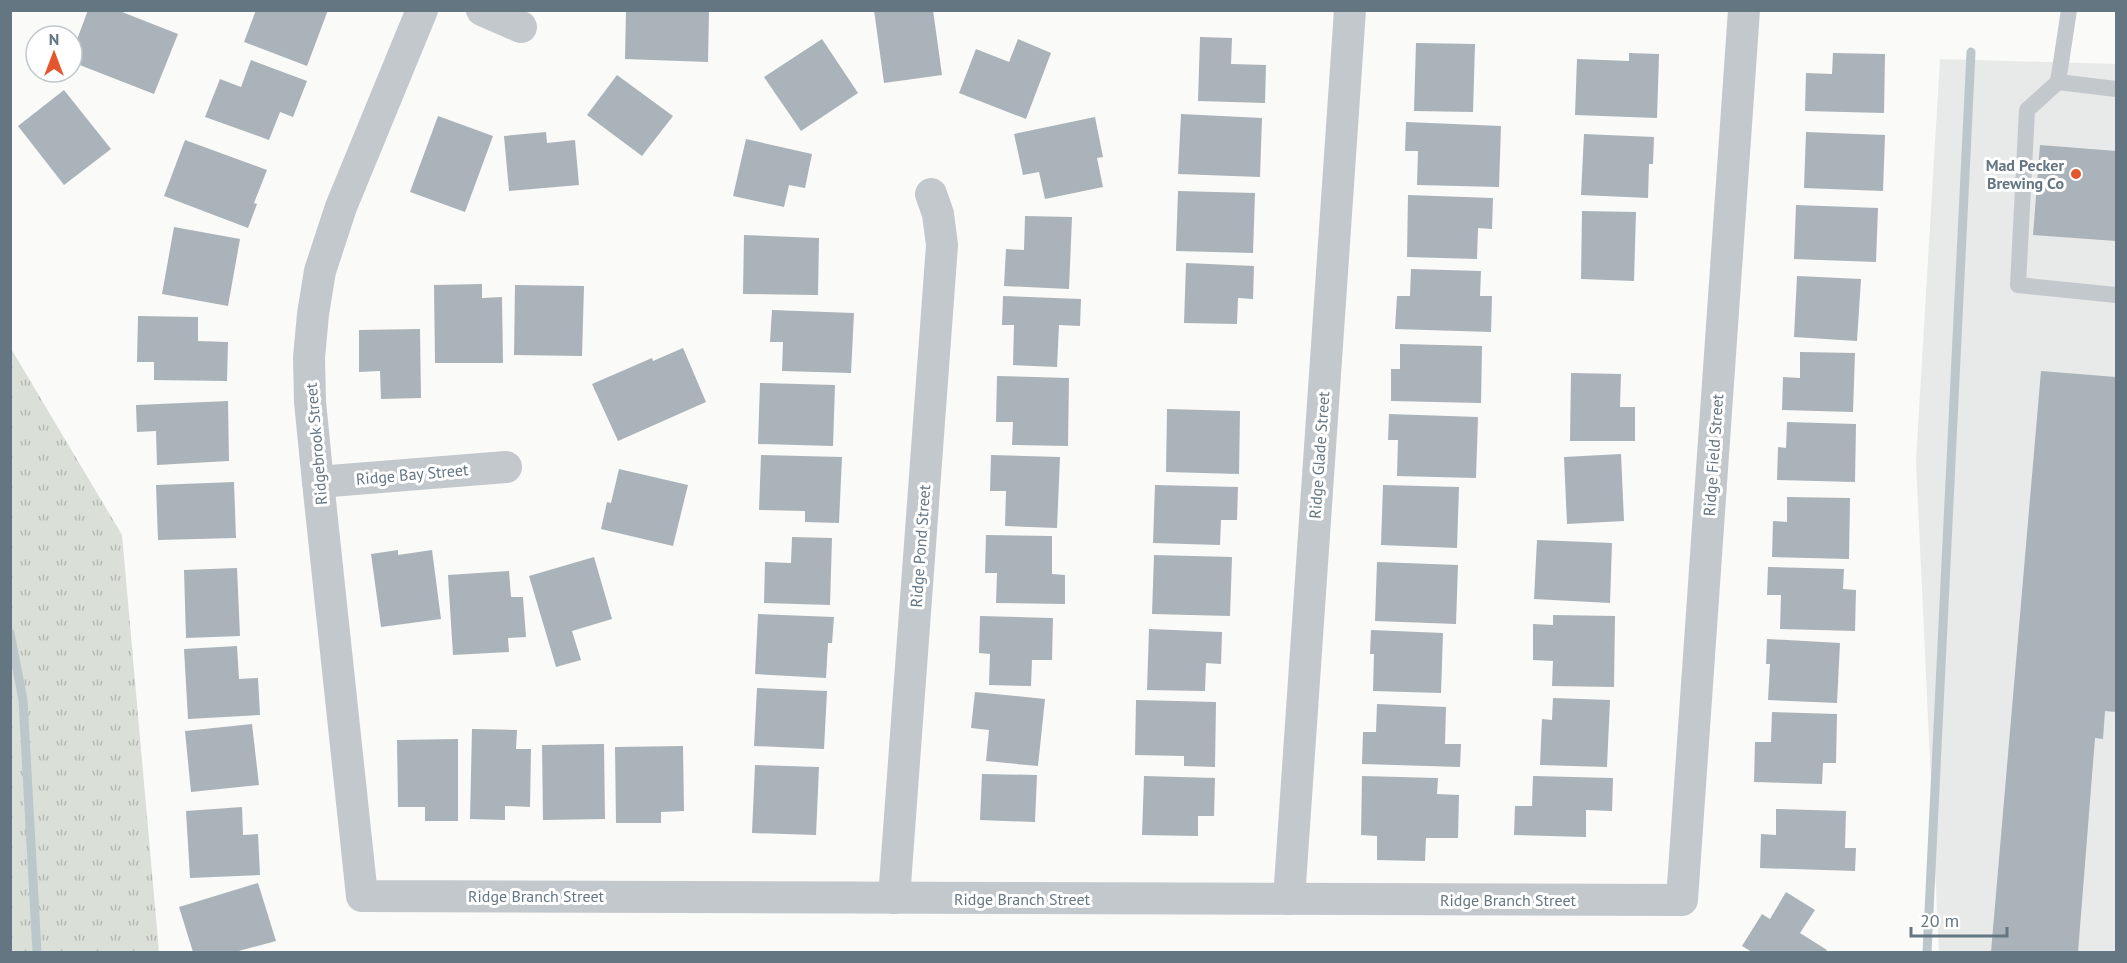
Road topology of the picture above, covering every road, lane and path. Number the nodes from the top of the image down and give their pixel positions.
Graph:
1 (422, 10) edge
2 (482, 10) edge
3 (1350, 10) edge
4 (1744, 10) edge
5 (2069, 10) edge
6 (521, 27) dead end
7 (2058, 82) junction
8 (2116, 88) edge
9 (931, 194) dead end
10 (2116, 295) edge
11 (506, 467) dead end
12 (318, 482) junction
13 (362, 896) joint
14 (894, 898) junction
15 (1289, 899) junction
16 (1682, 900) joint

1 - 12 street, Ridgebrook Street
2 - 6 street
3 - 15 street, Ridge Glade Street
4 - 16 street, Ridge Field Street
5 - 7 lane
7 - 8 lane
7 - 10 lane
9 - 14 street, Ridge Pond Street
11 - 12 street, Ridge Bay Street
12 - 13 street, Ridgebrook Street
13 - 14 street, Ridge Branch Street
14 - 15 street, Ridge Branch Street
15 - 16 street, Ridge Branch Street

